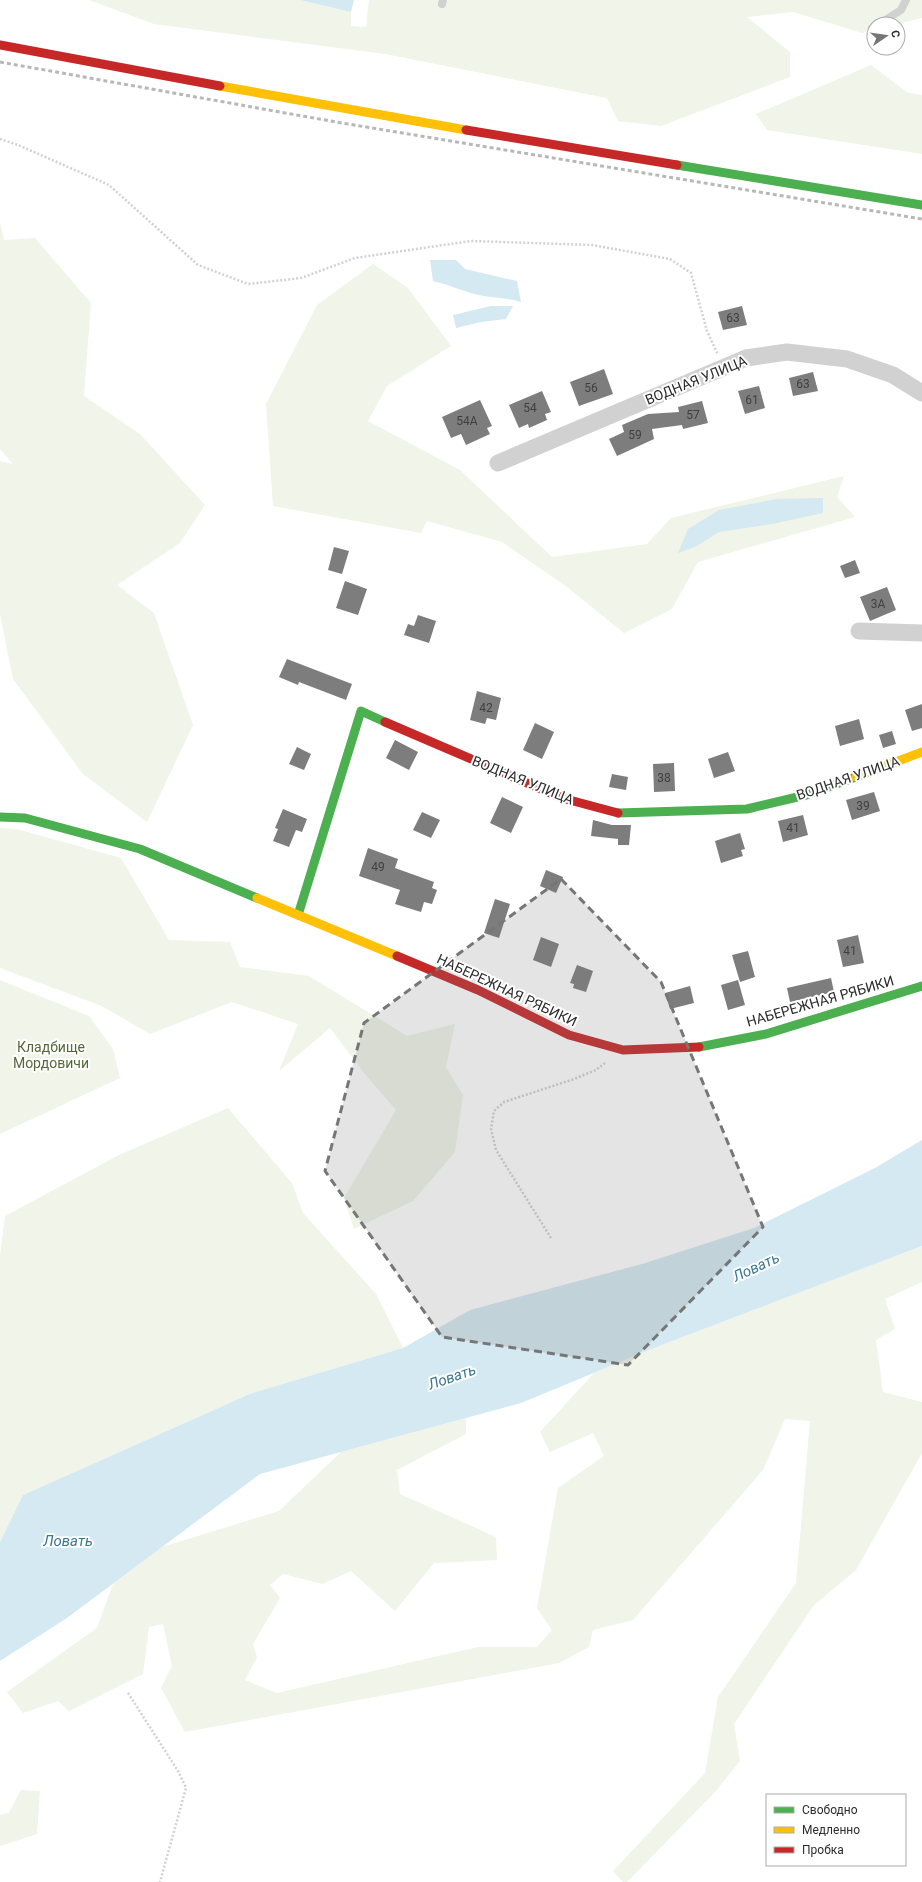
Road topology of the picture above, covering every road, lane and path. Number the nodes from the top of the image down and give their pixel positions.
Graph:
1 (906, 0) edge
2 (892, 16) edge
3 (0, 45) edge
4 (0, 140) edge
5 (922, 205) edge
6 (724, 368) junction
7 (922, 394) edge
8 (498, 463) dead end
9 (859, 631) dead end
10 (922, 633) edge
11 (922, 752) edge
12 (0, 817) edge
13 (298, 915) junction
14 (922, 986) edge
15 (623, 1050) junction
16 (551, 1238) dead end
17 (128, 1693) dead end
18 (160, 1882) edge

1 - 2 lane
3 - 5 street
4 - 6 path
6 - 7 street, ВОДНАЯ УЛИЦА
6 - 8 street, ВОДНАЯ УЛИЦА
9 - 10 street
11 - 13 street, ВОДНАЯ УЛИЦА
12 - 13 street, НАБЕРЕЖНАЯ РЯБИКИ
13 - 15 street, НАБЕРЕЖНАЯ РЯБИКИ
14 - 15 street, НАБЕРЕЖНАЯ РЯБИКИ
15 - 16 path
17 - 18 path

